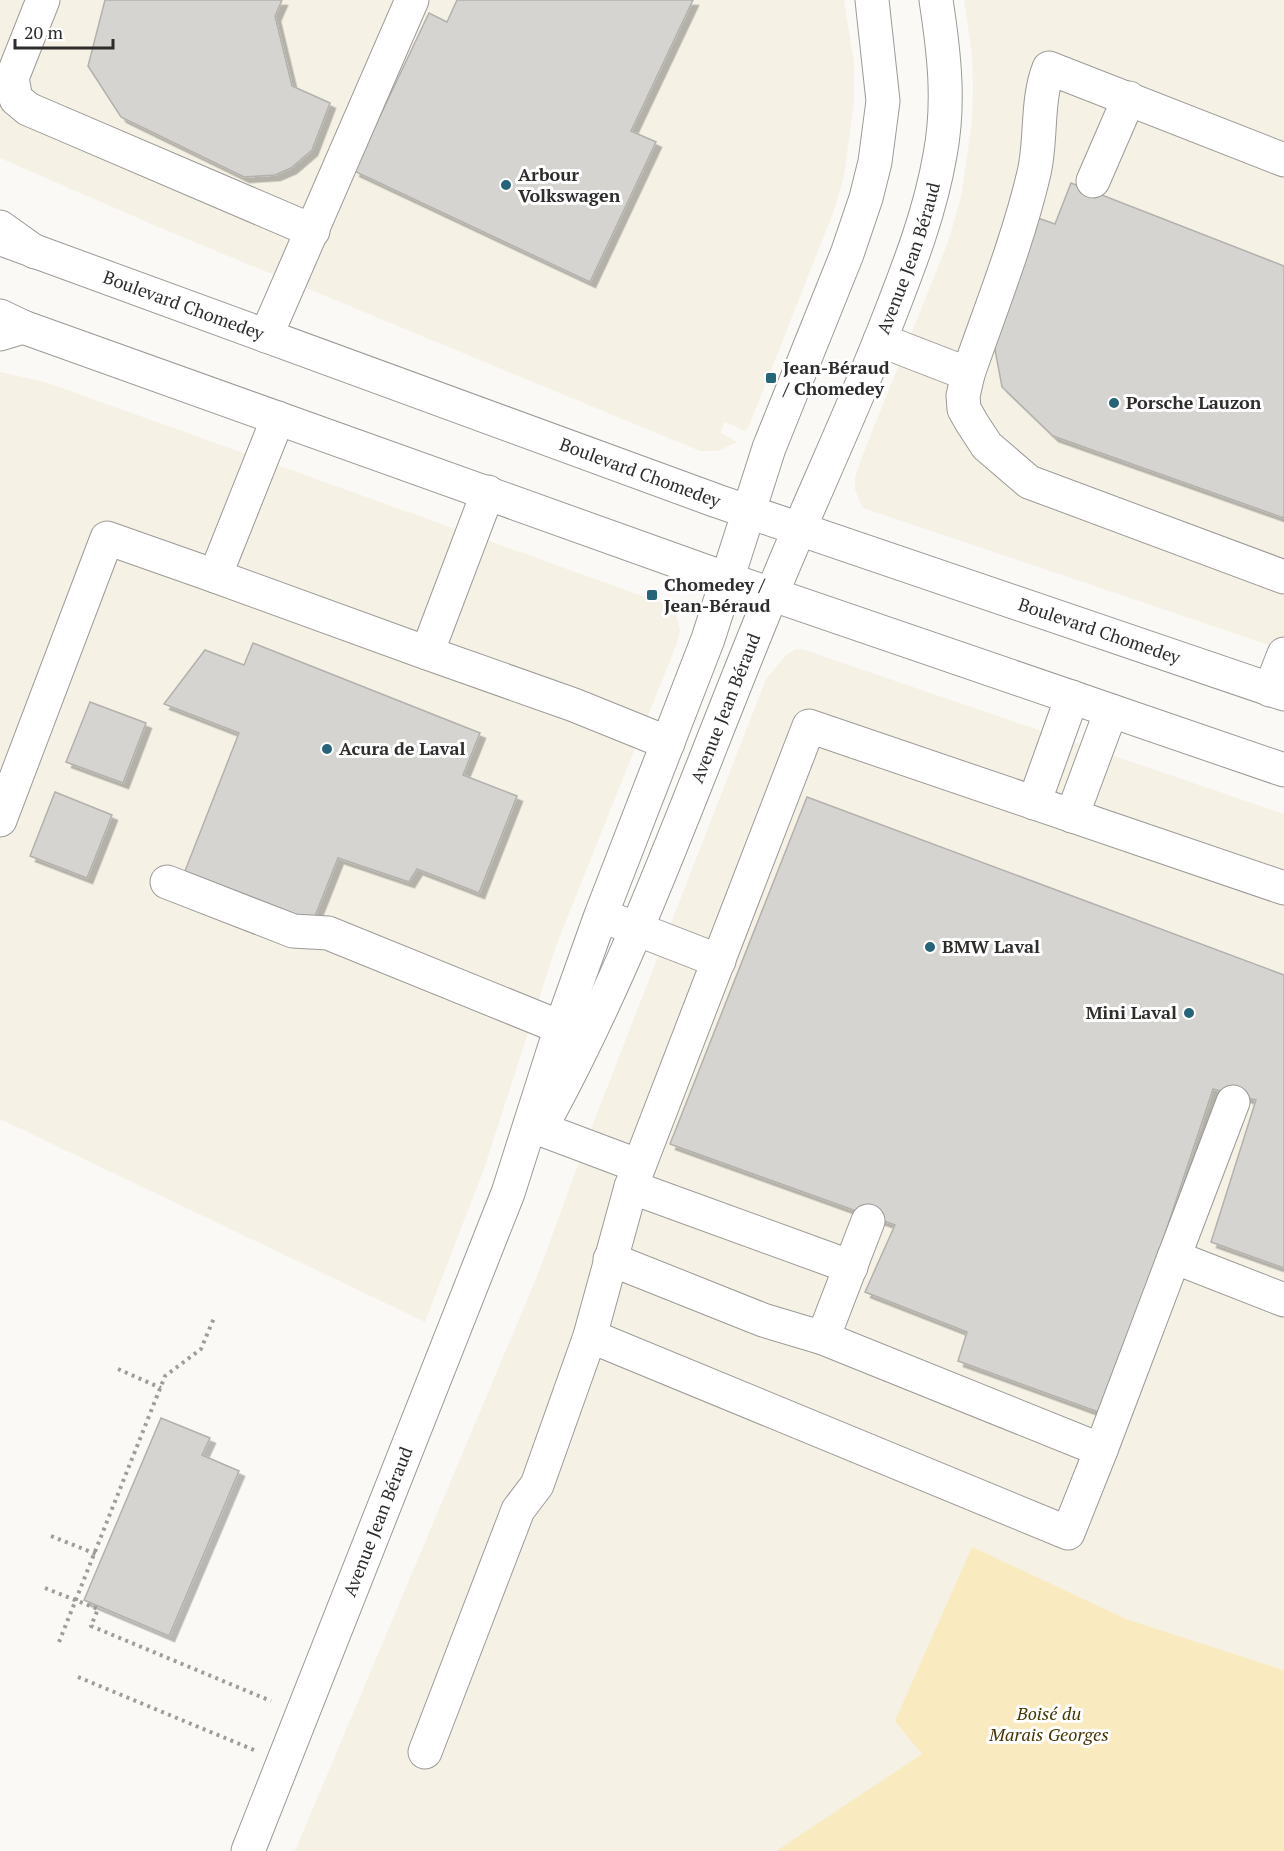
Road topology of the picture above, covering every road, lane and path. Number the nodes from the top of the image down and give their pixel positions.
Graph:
1 (43, 0) edge
2 (412, 0) edge
3 (872, 0) edge
4 (936, 0) edge
5 (9, 61) edge
6 (1128, 98) junction
7 (1284, 160) edge
8 (1093, 181) dead end
9 (0, 227) edge
10 (313, 231) junction
11 (0, 239) edge
12 (35, 252) junction
13 (8, 326) edge
14 (266, 336) junction
15 (880, 340) junction
16 (968, 374) junction
17 (278, 418) junction
18 (488, 492) junction
19 (748, 512) junction
20 (800, 529) junction
21 (216, 576) junction
22 (1284, 577) edge
23 (727, 579) junction
24 (771, 593) junction
25 (427, 653) junction
26 (1284, 654) edge
27 (1277, 692) edge
28 (1072, 697) junction
29 (1111, 711) junction
30 (668, 743) junction
31 (1284, 770) edge
32 (1034, 803) junction
33 (1072, 816) junction
34 (0, 820) edge
35 (166, 882) dead end
36 (1284, 888) edge
37 (601, 915) junction
38 (636, 929) junction
39 (720, 961) junction
40 (575, 1033) junction
41 (1233, 1102) dead end
42 (536, 1127) junction
43 (635, 1176) junction
44 (868, 1221) dead end
45 (1174, 1257) junction
46 (610, 1259) junction
47 (850, 1267) junction
48 (1284, 1300) edge
49 (214, 1318) dead end
50 (590, 1336) junction
51 (823, 1338) junction
52 (118, 1369) dead end
53 (161, 1388) junction
54 (1101, 1450) junction
55 (51, 1536) dead end
56 (96, 1554) junction
57 (45, 1588) dead end
58 (77, 1600) junction
59 (59, 1642) dead end
60 (78, 1677) dead end
61 (278, 1704) dead end
62 (258, 1751) dead end
63 (425, 1752) dead end
64 (248, 1851) edge

1 - 5 street
2 - 10 street
3 - 19 street, Avenue Jean Béraud
4 - 15 street, Avenue Jean Béraud
5 - 10 street
6 - 7 street
6 - 8 street
6 - 16 street
9 - 12 street
10 - 14 street
11 - 12 street, Boulevard Chomedey
12 - 14 street, Boulevard Chomedey
13 - 17 street
14 - 19 street, Boulevard Chomedey
15 - 16 street
15 - 20 street, Avenue Jean Béraud
16 - 22 street
17 - 18 street
17 - 21 street
18 - 23 street
18 - 25 street
19 - 20 street, Boulevard Chomedey
19 - 23 street, Avenue Jean Béraud
20 - 24 street, Avenue Jean Béraud
20 - 27 street, Boulevard Chomedey
21 - 25 street
21 - 34 street
23 - 24 street
23 - 30 street, Avenue Jean Béraud
24 - 28 street
24 - 38 street, Avenue Jean Béraud
25 - 30 street
26 - 27 street
28 - 29 street
28 - 32 street
29 - 31 street
29 - 33 street
30 - 37 street, Avenue Jean Béraud
32 - 33 street
32 - 39 street
33 - 36 street
35 - 40 street
37 - 38 street
37 - 40 street, Avenue Jean Béraud
38 - 39 street
38 - 40 street, Avenue Jean Béraud
39 - 43 street
40 - 42 street, Avenue Jean Béraud
41 - 45 street
42 - 43 street
42 - 64 street, Avenue Jean Béraud
43 - 46 street
43 - 47 street
44 - 47 street
45 - 48 street
45 - 54 street
46 - 50 street
46 - 51 street
47 - 51 street
49 - 53 path
50 - 54 street
50 - 63 street
51 - 54 street
52 - 53 path
53 - 56 path
55 - 56 path
56 - 58 path
57 - 58 path
58 - 59 path
58 - 61 path
60 - 62 path

